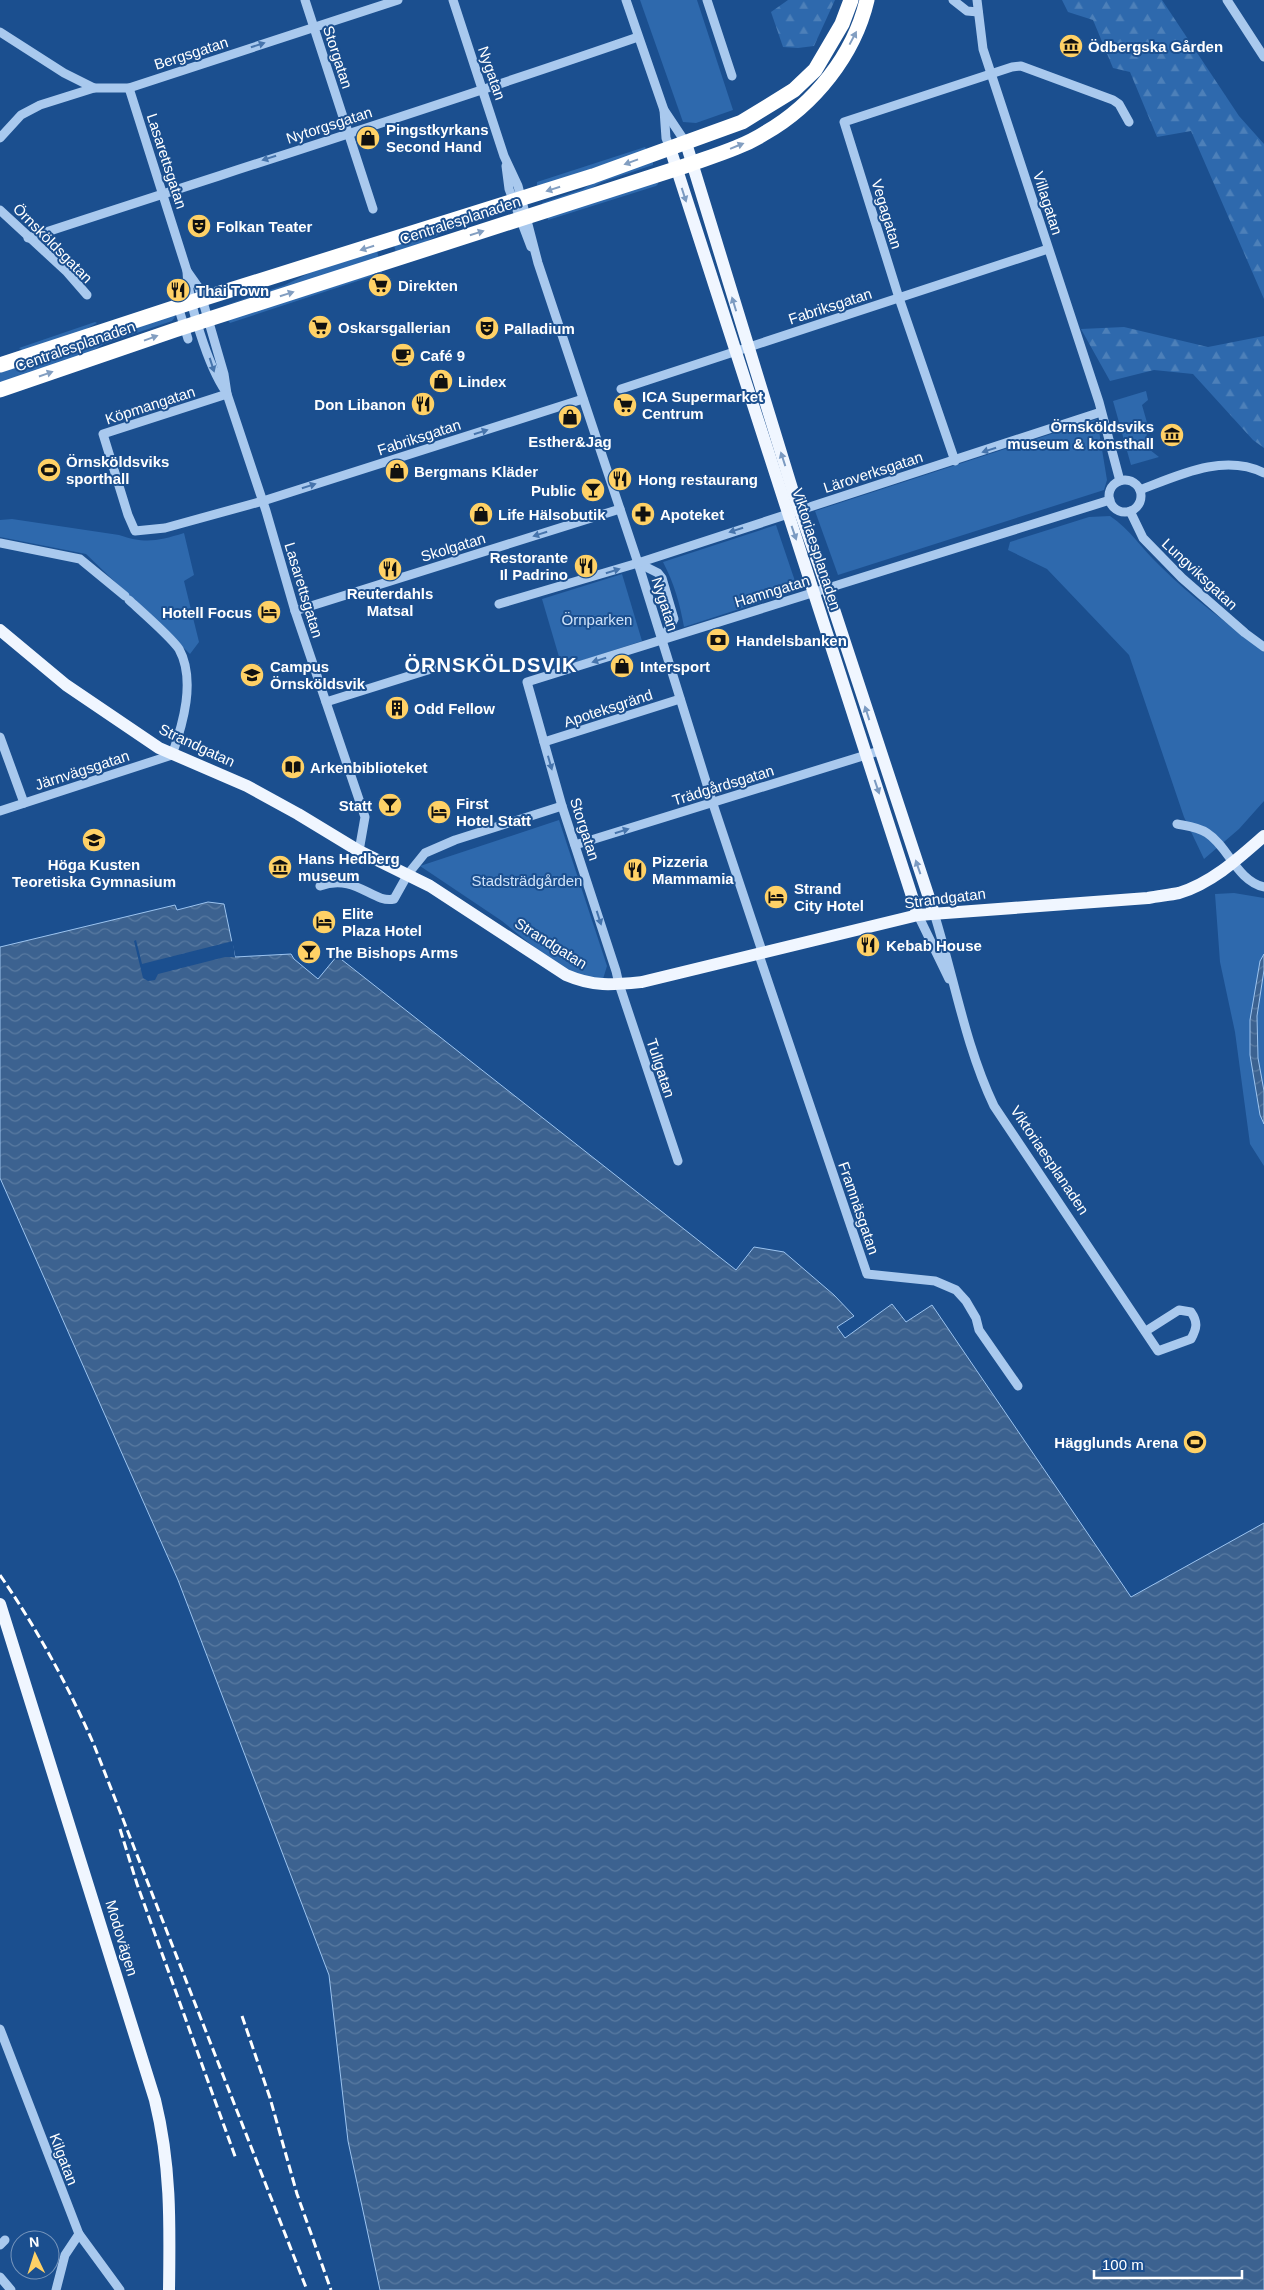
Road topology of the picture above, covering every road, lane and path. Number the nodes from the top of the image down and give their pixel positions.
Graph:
1 (305, 0) edge
2 (398, 0) edge
3 (453, 0) edge
4 (626, 0) edge
5 (707, 0) edge
6 (851, 0) edge
7 (867, 0) edge
8 (953, 0) edge
9 (977, 0) edge
10 (1227, 0) edge
11 (978, 12) junction
12 (314, 27) junction
13 (0, 32) edge
14 (638, 37) junction
15 (1264, 57) edge
16 (991, 75) junction
17 (732, 76) dead end
18 (94, 88) junction
19 (129, 88) junction
20 (484, 91) junction
21 (664, 110) junction
22 (1129, 122) dead end
23 (349, 133) junction
24 (0, 138) edge
25 (686, 143) junction
26 (670, 148) junction
27 (691, 164) junction
28 (676, 168) junction
29 (163, 192) junction
30 (518, 200) junction
31 (373, 209) dead end
32 (0, 210) edge
33 (524, 218) junction
34 (28, 238) junction
35 (1048, 249) junction
36 (87, 296) dead end
37 (899, 298) junction
38 (187, 301) junction
39 (198, 328) junction
40 (741, 349) junction
41 (0, 365) edge
42 (621, 389) dead end
43 (0, 390) edge
44 (227, 394) junction
45 (583, 399) junction
46 (1101, 412) junction
47 (955, 461) junction
48 (1264, 473) edge
49 (1120, 481) junction
50 (1140, 490) junction
51 (1110, 500) junction
52 (262, 501) junction
53 (620, 509) junction
54 (1130, 511) junction
55 (793, 512) junction
56 (0, 543) edge
57 (638, 563) junction
58 (827, 588) junction
59 (814, 593) junction
60 (499, 604) dead end
61 (295, 610) junction
62 (0, 630) edge
63 (662, 640) junction
64 (1264, 647) edge
65 (447, 664) dead end
66 (527, 682) joint
67 (680, 699) junction
68 (326, 702) junction
69 (0, 737) edge
70 (544, 742) junction
71 (879, 751) junction
72 (172, 755) junction
73 (866, 755) junction
74 (24, 803) junction
75 (713, 804) junction
76 (562, 806) junction
77 (0, 811) edge
78 (1177, 824) dead end
79 (1264, 836) edge
80 (575, 845) junction
81 (359, 852) junction
82 (1232, 864) junction
83 (408, 874) junction
84 (320, 886) dead end
85 (1264, 887) edge
86 (934, 913) junction
87 (918, 915) junction
88 (761, 954) junction
89 (619, 984) junction
90 (955, 992) junction
91 (678, 1161) dead end
92 (1146, 1331) junction
93 (1018, 1386) dead end
94 (1, 1608) edge
95 (0, 2028) edge
96 (79, 2234) junction
97 (0, 2277) edge
98 (11, 2290) edge
99 (56, 2290) edge
100 (120, 2290) edge
101 (169, 2290) edge

1 - 12 street, Storgatan
2 - 12 street, Bergsgatan
3 - 20 street, Nygatan
4 - 14 street, Viktoriaesplanaden
5 - 17 street
6 - 25 highway, Centralesplanaden
27 -> 7 highway, Centralesplanaden
8 - 11 street
9 - 11 street, Villagatan
10 - 15 street
11 - 16 street, Villagatan
19 -> 12 street, Bergsgatan
12 - 23 street, Storgatan
13 - 18 street
14 - 20 street, Nytorgsgatan
14 - 21 street, Viktoriaesplanaden
16 - 22 street
16 - 35 street, Villagatan
16 - 37 street, Vegagatan
18 - 19 street, Bergsgatan
18 - 24 street, Bergsgatan
19 - 29 street, Lasarettsgatan
20 - 23 street, Nytorgsgatan
20 - 30 street, Nygatan
21 - 25 street, Viktoriaesplanaden
21 - 26 street, Viktoriaesplanaden
23 -> 29 street, Nytorgsgatan
23 - 31 street, Storgatan
25 - 26 highway, Centralesplanaden
25 - 27 main road, Viktoriaesplanaden
26 - 28 main road, Viktoriaesplanaden
26 -> 30 highway, Centralesplanaden
27 - 28 highway, Centralesplanaden
40 -> 27 main road, Viktoriaesplanaden
28 - 33 highway, Centralesplanaden
28 -> 40 main road, Viktoriaesplanaden
29 - 34 street, Nytorgsgatan
29 - 38 street, Lasarettsgatan
30 - 33 street, Nygatan
30 -> 38 highway, Centralesplanaden
32 - 34 street, Örnsköldsgatan
39 -> 33 highway, Centralesplanaden
33 - 45 street, Nygatan
34 - 36 street, Örnsköldsgatan
35 - 37 street, Fabriksgatan
35 - 46 street, Villagatan
37 - 40 street, Fabriksgatan
37 - 47 street, Vegagatan
38 - 39 street, Lasarettsgatan
38 - 39 street
38 - 41 highway, Centralesplanaden
43 -> 39 highway, Centralesplanaden
39 - 44 street, Lasarettsgatan
40 - 42 street, Fabriksgatan
40 - 55 main road, Viktoriaesplanaden
44 - 52 street, Lasarettsgatan
44 - 52 street, Köpmangatan
52 -> 45 street, Fabriksgatan
45 - 53 street, Nygatan
46 -> 47 street, Läroverksgatan
46 - 49 street
47 - 55 street, Läroverksgatan
48 - 50 street
49 - 50 street
49 - 51 street
50 - 54 street
51 - 54 street
51 - 58 street, Hamngatan
52 - 61 street, Lasarettsgatan
53 - 57 street, Nygatan
53 -> 61 street, Skolgatan
54 - 64 street, Lungviksgatan
55 -> 57 street, Läroverksgatan
55 - 58 main road, Viktoriaesplanaden
55 -> 59 main road, Viktoriaesplanaden
56 - 72 street
60 -> 57 street, Läroverksgatan
57 - 63 street, Nygatan
57 - 63 street
58 - 59 street, Hamngatan
71 -> 58 main road, Viktoriaesplanaden
59 - 63 street, Hamngatan
59 - 73 main road, Viktoriaesplanaden
61 - 68 street, Lasarettsgatan
62 - 72 main road, Strandgatan
63 -> 66 street, Hamngatan
63 - 67 street, Nygatan
65 - 68 street
66 - 70 street, Storgatan
67 - 70 street, Apoteksgränd
67 - 75 street, Nygatan
68 - 81 street, Lasarettsgatan
69 - 74 street
70 -> 76 street, Storgatan
71 - 73 street, Trädgårdsgatan
86 -> 71 main road, Viktoriaesplanaden
72 - 74 street, Järnvägsgatan
72 - 81 main road, Strandgatan
73 - 75 street, Trädgårdsgatan
73 -> 87 main road, Viktoriaesplanaden
74 - 77 street, Järnvägsgatan
80 -> 75 street, Trädgårdsgatan
75 - 88 street, Nygatan
76 - 80 street, Storgatan
76 - 83 street
78 - 82 street
79 - 82 main road, Strandgatan
80 -> 89 street, Storgatan
81 - 83 main road, Strandgatan
82 - 85 street
82 - 86 main road, Strandgatan
83 - 84 street
83 - 89 main road, Strandgatan
86 - 87 main road, Strandgatan
86 - 90 street, Viktoriaesplanaden
87 - 88 main road, Strandgatan
87 - 90 street, Viktoriaesplanaden
88 - 89 main road, Strandgatan
88 - 93 street, Framnäsgatan
89 - 91 street, Tullgatan
90 - 92 street, Viktoriaesplanaden
92 - 92 street, Viktoriaesplanaden
94 - 101 main road, Modovägen
95 - 96 street, Kilgatan
96 - 99 street
96 - 100 street, Kilgatan
97 - 98 street

